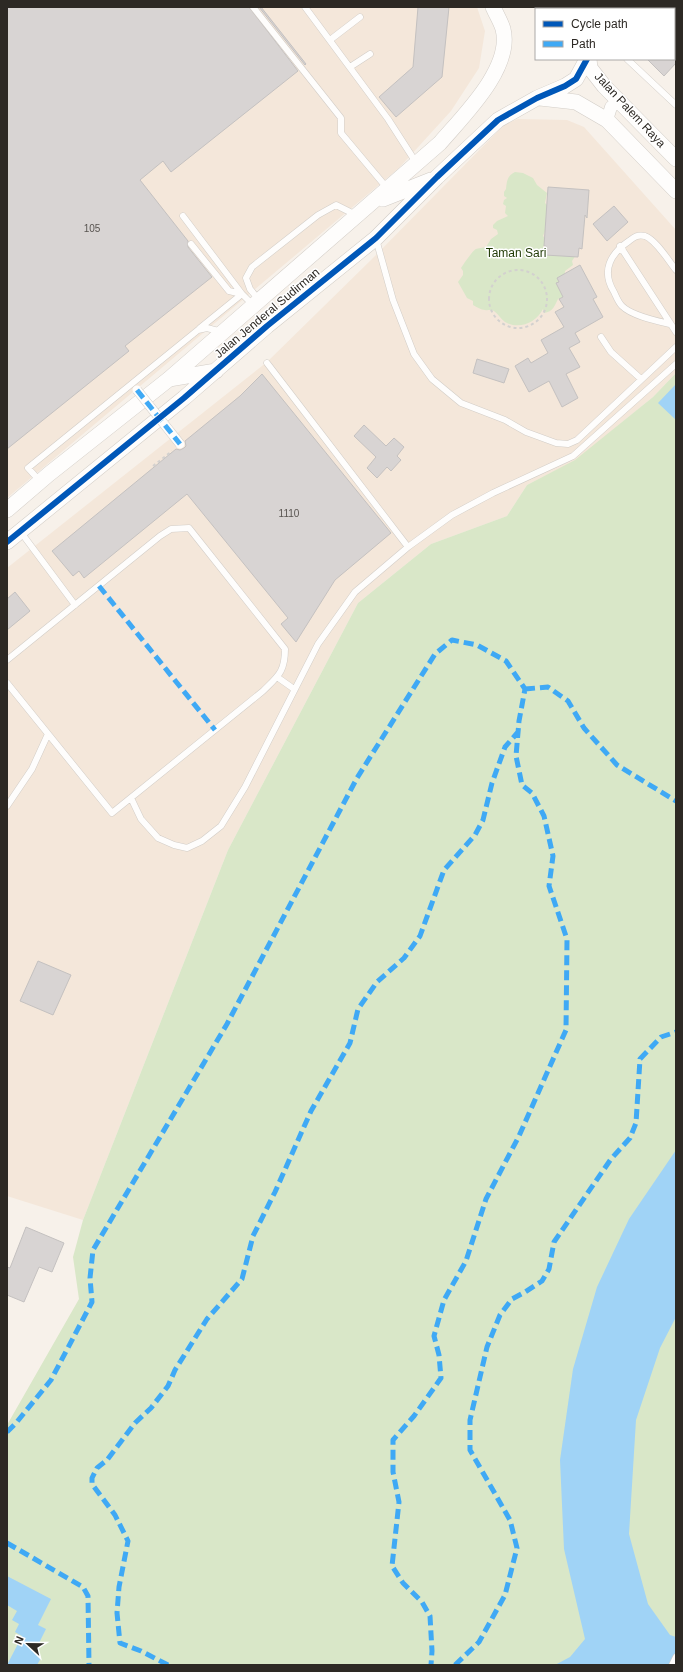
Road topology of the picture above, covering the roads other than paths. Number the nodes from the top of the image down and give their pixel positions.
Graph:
1 (253, 7) edge
2 (305, 7) edge
3 (493, 7) edge
4 (360, 16) dead end
5 (330, 40) junction
6 (370, 54) dead end
7 (587, 60) edge
8 (588, 60) edge
9 (628, 60) edge
10 (350, 67) junction
11 (537, 98) junction
12 (675, 101) edge
13 (621, 102) junction
14 (607, 120) junction
15 (676, 159) edge
16 (417, 164) junction
17 (437, 177) junction
18 (388, 189) junction
19 (676, 192) edge
20 (373, 202) junction
21 (358, 215) junction
22 (183, 216) dead end
23 (376, 238) junction
24 (191, 244) dead end
25 (620, 246) junction
26 (676, 270) edge
27 (251, 300) junction
28 (670, 324) junction
29 (198, 330) junction
30 (222, 332) junction
31 (676, 332) edge
32 (601, 337) dead end
33 (676, 347) edge
34 (267, 363) dead end
35 (676, 364) edge
36 (217, 370) junction
37 (169, 379) junction
38 (641, 379) junction
39 (137, 390) dead end
40 (180, 444) road end
41 (7, 504) edge
42 (7, 510) edge
43 (20, 531) junction
44 (7, 542) edge
45 (408, 547) junction
46 (75, 605) junction
47 (7, 660) edge
48 (277, 678) junction
49 (7, 683) edge
50 (294, 689) junction
51 (48, 734) junction
52 (131, 798) junction
53 (7, 806) edge
54 (676, 1657) edge
55 (672, 1665) edge

1 - 18 lane
2 - 5 lane
3 - 16 street, Jalan Jenderal Sudirman
4 - 5 lane
5 - 10 lane
6 - 10 lane
7 - 11 street, Jalan Palem Raya
8 - 13 street, Jalan Palem Raya
9 - 12 lane
10 - 16 lane
11 - 14 street, Jalan Palem Raya
11 - 17 street, Jalan Jenderal Sudirman
13 - 14 street
13 - 15 street, Jalan Palem Raya
14 - 19 street, Jalan Palem Raya
16 - 18 street, Jalan Jenderal Sudirman
17 - 20 street
17 - 23 street, Jalan Jenderal Sudirman
18 - 20 street, Jalan Jenderal Sudirman
20 - 21 street, Jalan Jenderal Sudirman
21 - 27 street, Jalan Jenderal Sudirman
21 - 27 lane
22 - 27 lane
23 - 36 street, Jalan Jenderal Sudirman
23 - 38 lane
24 - 27 lane
25 - 26 lane
25 - 28 lane
25 - 28 lane
27 - 29 lane
27 - 30 street, Jalan Jenderal Sudirman
28 - 31 lane
29 - 30 lane
29 - 41 lane
30 - 37 street, Jalan Jenderal Sudirman
32 - 38 lane
33 - 38 lane
34 - 45 lane
35 - 45 lane
36 - 37 street
36 - 43 street, Jalan Jenderal Sudirman
37 - 42 street, Jalan Jenderal Sudirman
39 - 40 street, bridge
43 - 44 street, Jalan Jenderal Sudirman
43 - 46 lane
45 - 50 lane
46 - 47 lane
46 - 48 lane
48 - 50 lane
48 - 52 lane
49 - 51 lane
50 - 52 lane
51 - 52 lane
51 - 53 lane
54 - 55 lane

